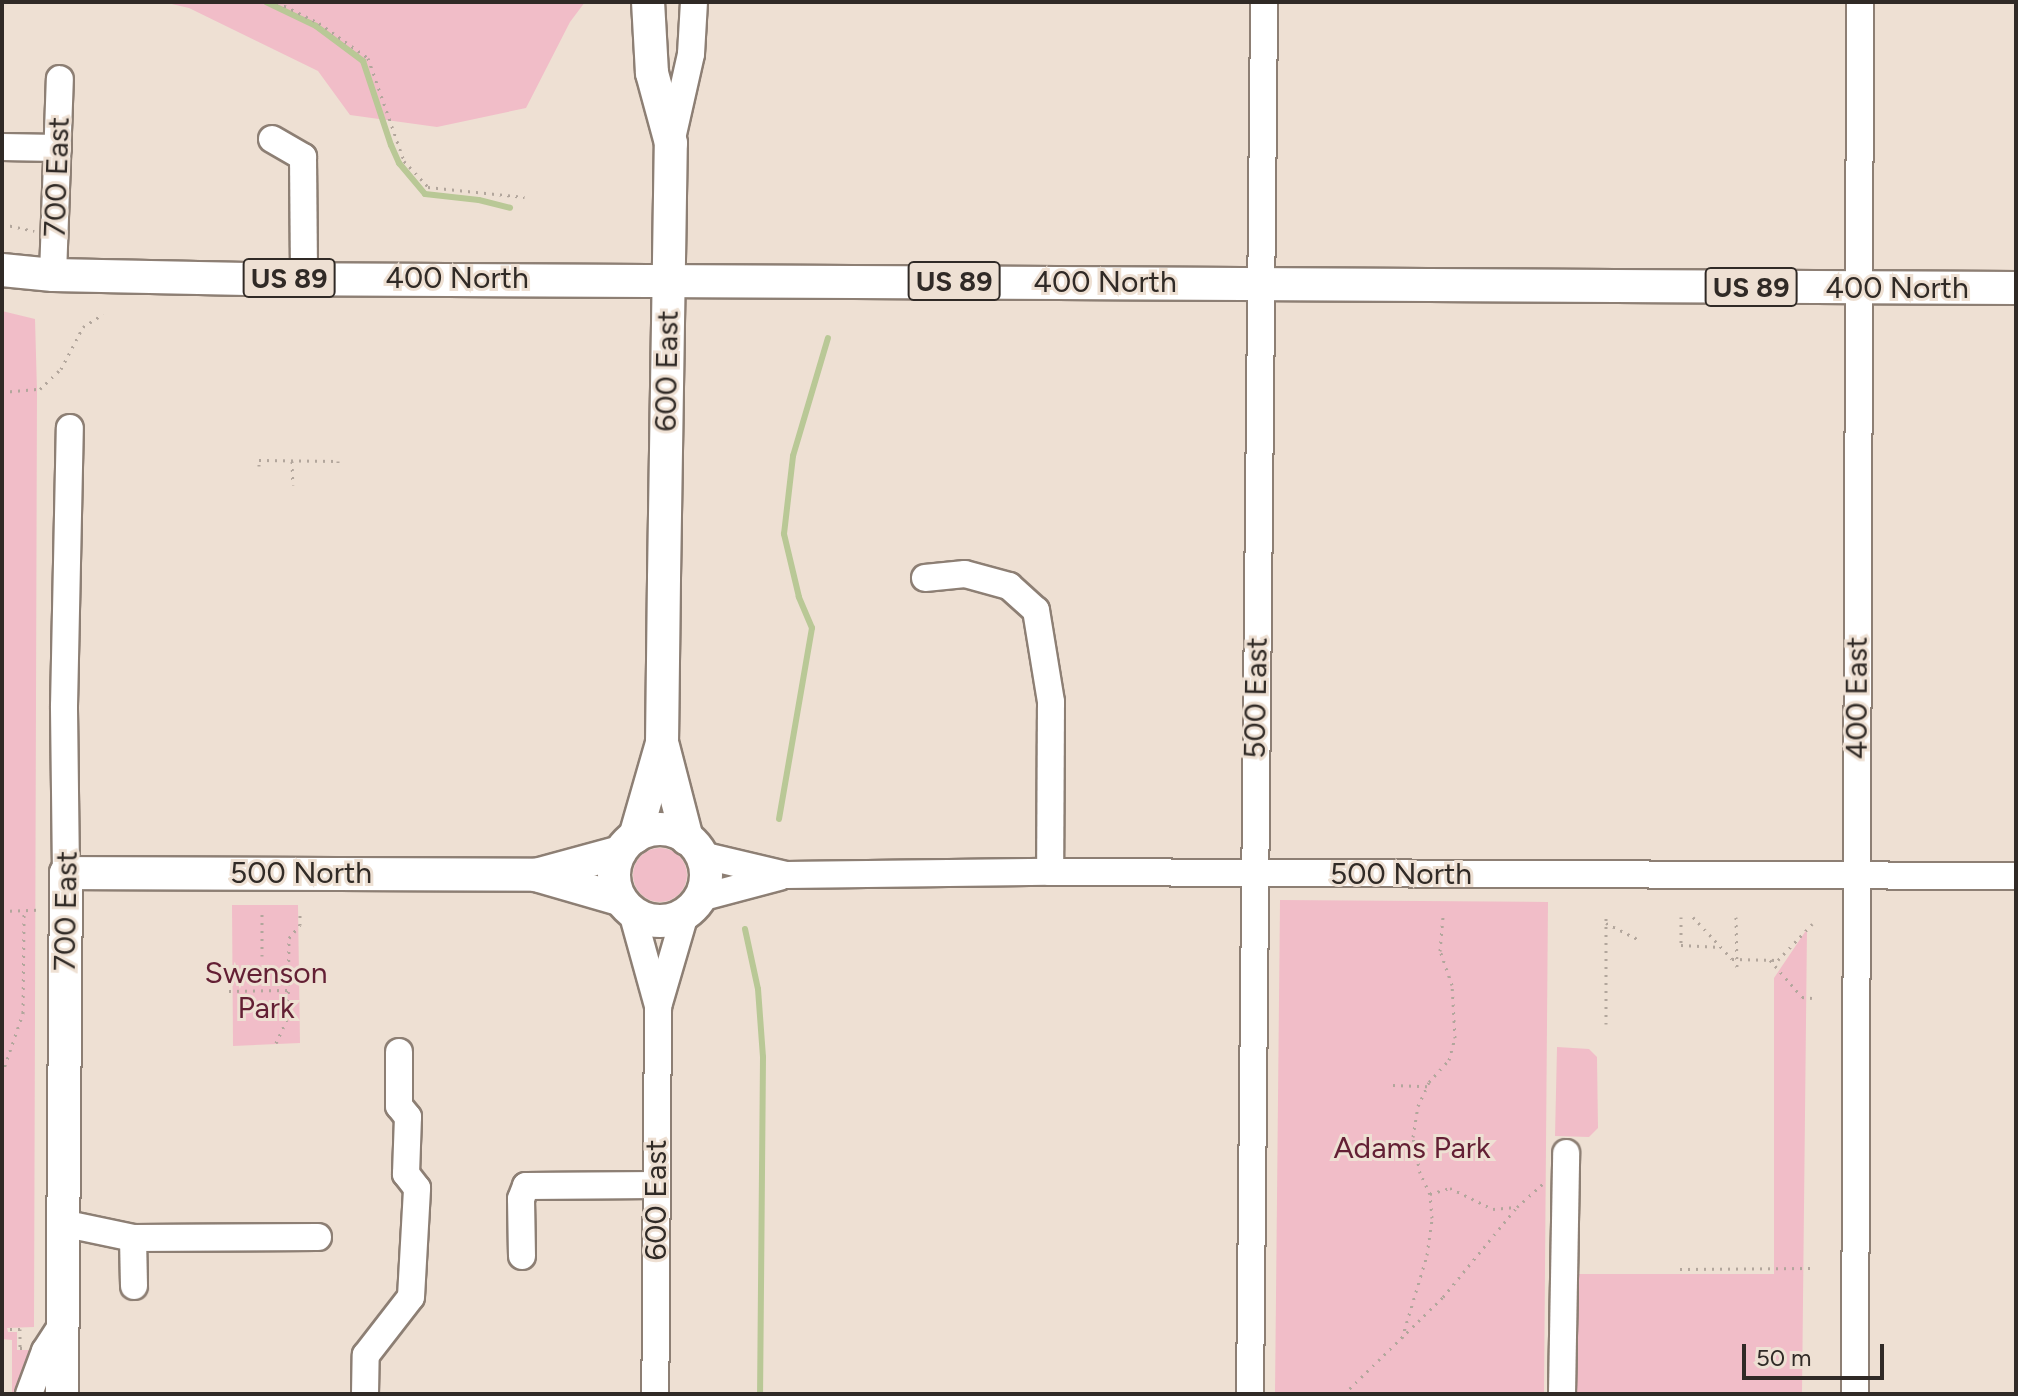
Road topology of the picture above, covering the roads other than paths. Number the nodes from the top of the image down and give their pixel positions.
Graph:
1 (648, 2) edge
2 (694, 2) edge
3 (1264, 2) edge
4 (1860, 2) edge
5 (60, 79) dead end
6 (272, 139) dead end
7 (671, 143) junction
8 (2, 147) edge
9 (58, 148) junction
10 (2, 270) edge
11 (53, 275) junction
12 (304, 278) junction
13 (669, 279) junction
14 (1261, 283) junction
15 (1858, 287) junction
16 (2016, 288) edge
17 (70, 428) dead end
18 (925, 578) dead end
19 (662, 743) junction
20 (628, 844) junction
21 (694, 847) junction
22 (1050, 872) junction
23 (66, 873) junction
24 (1254, 873) junction
25 (536, 875) junction
26 (786, 875) junction
27 (1855, 876) junction
28 (2016, 876) edge
29 (626, 905) junction
30 (692, 906) junction
31 (658, 1006) junction
32 (399, 1052) dead end
33 (1566, 1163) road end
34 (656, 1185) junction
35 (62, 1223) junction
36 (318, 1237) dead end
37 (133, 1238) junction
38 (522, 1256) dead end
39 (134, 1286) dead end
40 (61, 1326) junction
41 (29, 1394) edge
42 (62, 1394) edge
43 (365, 1394) edge
44 (655, 1394) edge
45 (1250, 1394) edge
46 (1562, 1394) edge
47 (1855, 1394) edge

1 - 7 main road, 600 East
2 - 7 street
3 - 14 street, 500 East
4 - 15 street, 400 East
5 - 9 street, 700 East
6 - 12 street
7 - 13 main road, 600 East
8 - 9 street
9 - 11 street, 700 East
10 - 11 main road, 400 North / US 89
11 - 12 main road, 400 North / US 89
12 - 13 main road, 400 North / US 89
13 - 14 main road, 400 North / US 89
13 - 19 main road, 600 East
14 - 15 main road, 400 North / US 89
14 - 24 street, 500 East
15 - 16 main road, 400 North / US 89
15 - 27 street, 400 East
17 - 23 street, 700 East
18 - 22 street
19 - 20 main road, 600 East
19 - 21 main road, 600 East
20 - 21 main road
20 - 25 main road, 500 North
20 - 29 main road
21 - 26 street, 500 North
21 - 30 main road
22 - 24 street, 500 North
22 - 26 street, 500 North
23 - 25 main road, 500 North
23 - 35 main road, 700 East
24 - 27 street, 500 North
24 - 45 street, 500 East
25 - 29 main road, 500 North
26 - 30 street, 500 North
27 - 28 street, 500 North
27 - 47 street, 400 East
29 - 30 main road
29 - 31 street, 600 East
30 - 31 street, 600 East
31 - 34 street, 600 East
32 - 43 street
33 - 46 street
34 - 38 street
34 - 44 street, 600 East
35 - 37 street
35 - 40 main road, 700 East
36 - 37 street
37 - 39 street
40 - 41 street
40 - 42 main road, 700 East

